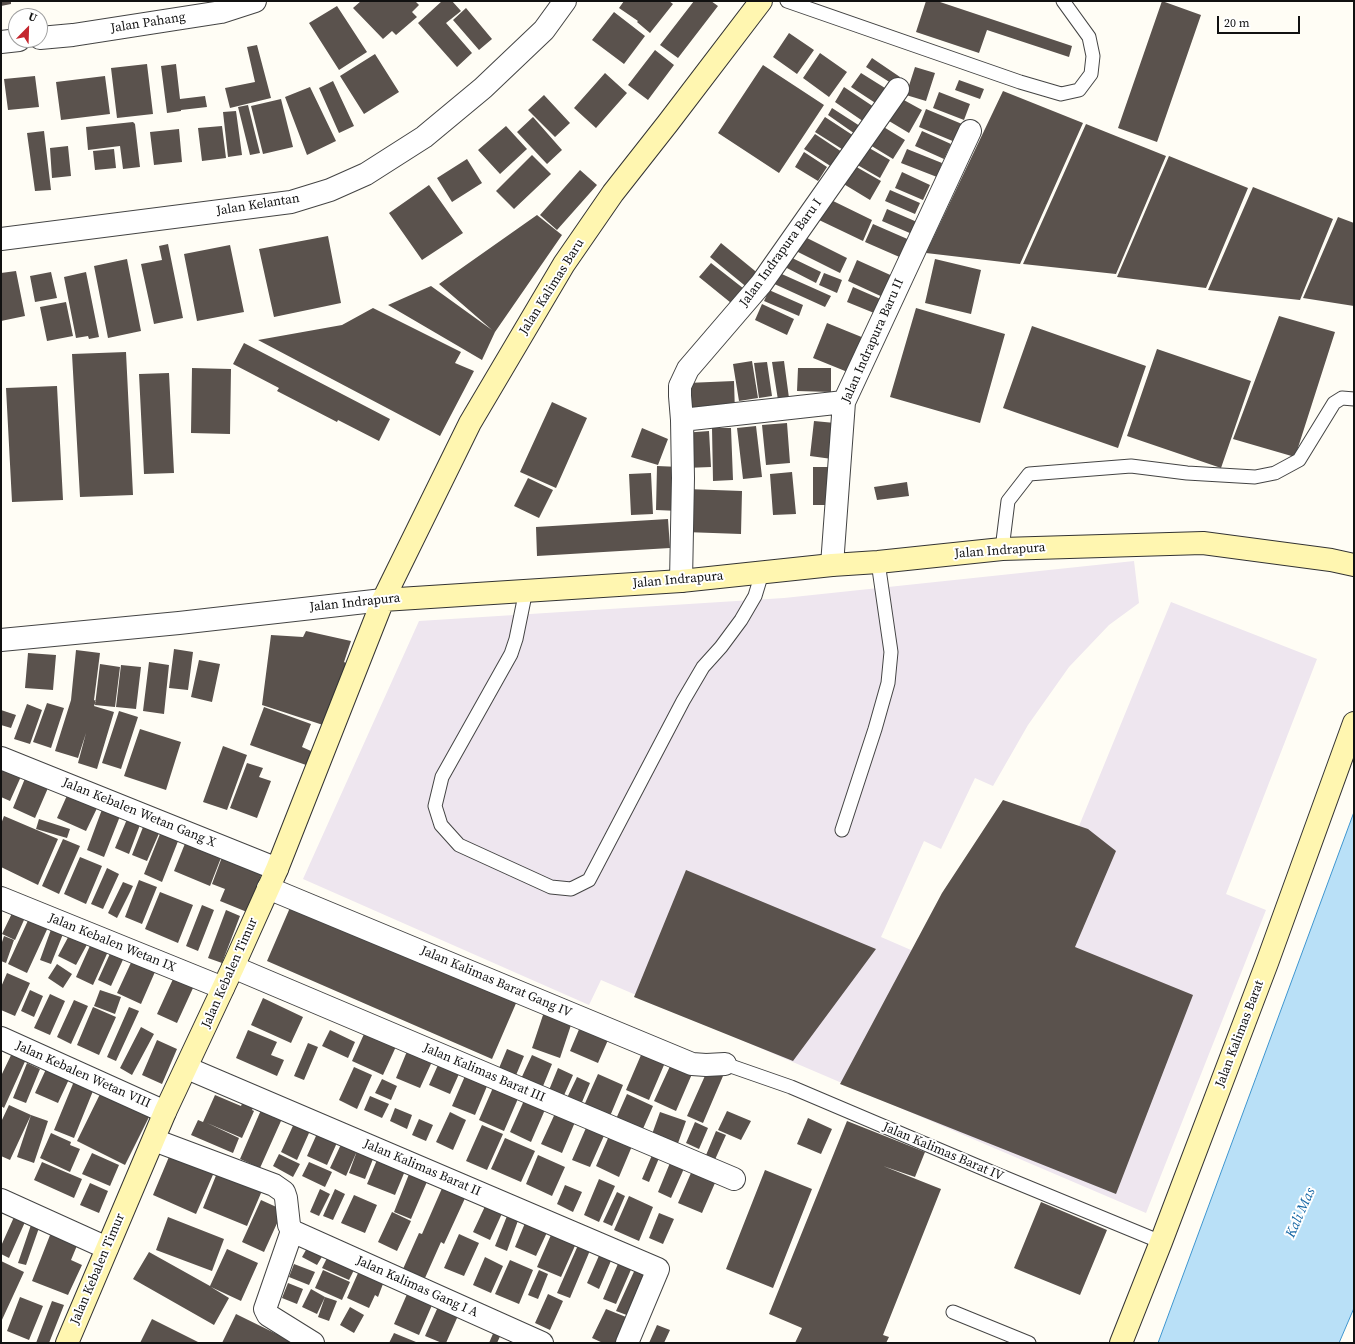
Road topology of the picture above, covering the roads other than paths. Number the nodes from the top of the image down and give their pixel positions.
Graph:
1 (255, 1) edge
2 (565, 1) edge
3 (761, 1) edge
4 (788, 1) edge
5 (1063, 1) edge
6 (48, 37) edge
7 (898, 89) dead end
8 (970, 131) dead end
9 (1, 239) edge
10 (1354, 399) edge
11 (844, 402) junction
12 (682, 420) junction
13 (1002, 549) junction
14 (878, 562) junction
15 (832, 565) junction
16 (1354, 565) edge
17 (762, 573) junction
18 (681, 581) junction
19 (526, 590) junction
20 (384, 600) junction
21 (1, 640) edge
22 (1354, 723) edge
23 (1, 758) edge
24 (842, 830) dead end
25 (273, 879) junction
26 (1, 898) edge
27 (233, 967) junction
28 (223, 988) junction
29 (1, 1038) edge
30 (726, 1064) joint
31 (187, 1068) junction
32 (165, 1112) junction
33 (154, 1140) junction
34 (734, 1179) dead end
35 (1, 1200) edge
36 (292, 1231) junction
37 (1161, 1242) junction
38 (107, 1248) junction
39 (954, 1312) dead end
40 (68, 1343) edge
41 (313, 1343) edge
42 (542, 1343) edge
43 (627, 1343) edge
44 (1029, 1343) edge
45 (1121, 1343) edge

1 - 6 street, Jalan Pahang
2 - 9 street, Jalan Kelantan
3 - 20 street, Jalan Kalimas Baru
4 - 5 lane
7 - 12 street, Jalan Indrapura Baru I
8 - 11 street, Jalan Indrapura Baru II
10 - 13 lane
11 - 12 street
11 - 15 street, Jalan Indrapura Baru II
12 - 18 street, Jalan Indrapura Baru I
13 - 14 street, Jalan Indrapura
13 - 16 street, Jalan Indrapura
14 - 15 street, Jalan Indrapura
14 - 24 lane
15 - 17 street, Jalan Indrapura
17 - 18 street, Jalan Indrapura
17 - 19 lane
18 - 19 street, Jalan Indrapura
19 - 20 street, Jalan Indrapura
20 - 21 street, Jalan Indrapura
20 - 25 street, Jalan Kebalen Timur
22 - 37 street, Jalan Kalimas Barat
23 - 25 street, Jalan Kebalen Wetan Gang X
25 - 27 street, Jalan Kebalen Timur
25 - 30 street, Jalan Kalimas Barat Gang IV
26 - 28 street, Jalan Kebalen Wetan IX
27 - 28 street, Jalan Kebalen Timur
27 - 34 street, Jalan Kalimas Barat III
28 - 31 street, Jalan Kebalen Timur
29 - 32 street, Jalan Kebalen Wetan VIII
30 - 37 lane, Jalan Kalimas Barat IV
31 - 32 street, Jalan Kebalen Timur
31 - 43 street, Jalan Kalimas Barat II
32 - 33 street, Jalan Kebalen Timur
33 - 36 street
33 - 38 street, Jalan Kebalen Timur
35 - 38 street
36 - 41 street
36 - 42 street, Jalan Kalimas Gang I A
37 - 45 street, Jalan Kalimas Barat
38 - 40 street, Jalan Kebalen Timur
39 - 44 lane

